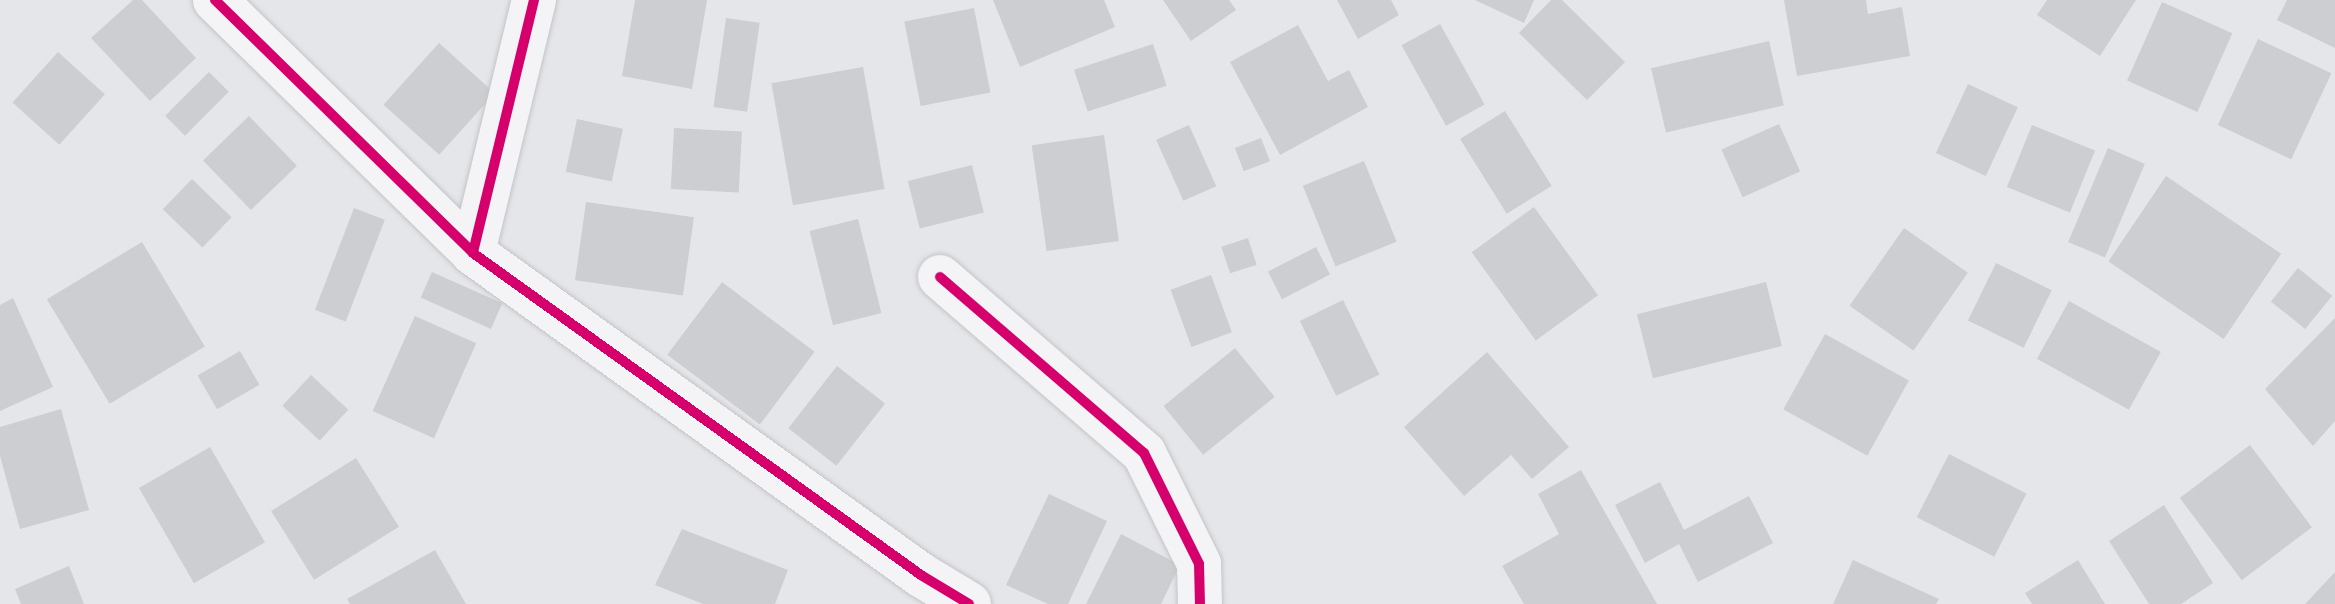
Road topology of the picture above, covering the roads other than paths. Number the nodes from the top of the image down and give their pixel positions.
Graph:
1 (215, 0) edge
2 (534, 0) edge
3 (473, 253) junction
4 (940, 277) dead end
5 (969, 604) edge
6 (1200, 604) edge

1 - 3 street
2 - 3 street
3 - 5 street
4 - 6 street

